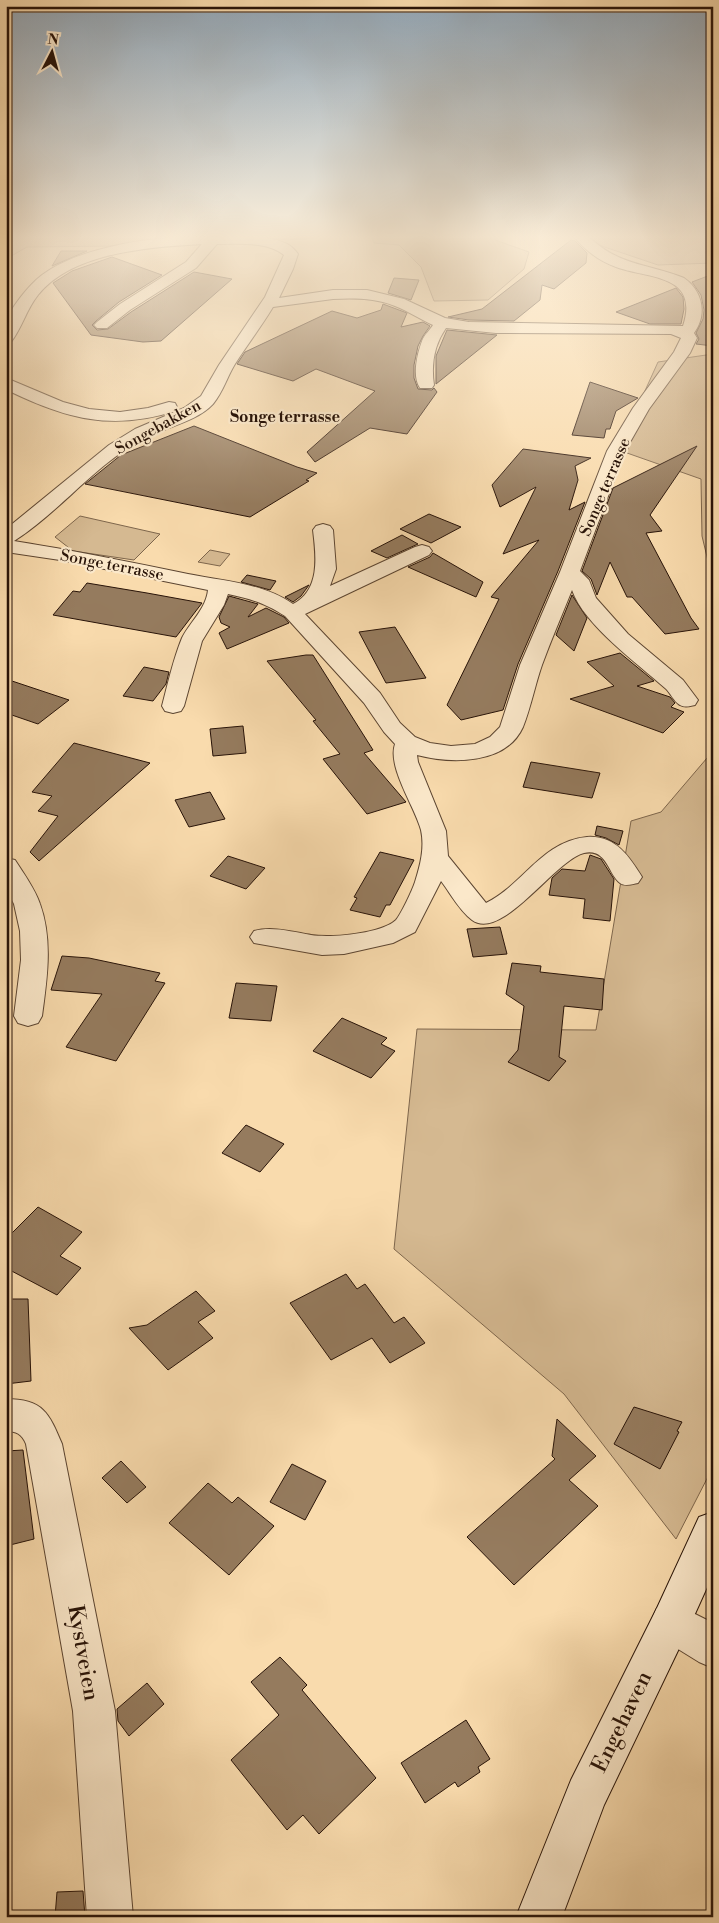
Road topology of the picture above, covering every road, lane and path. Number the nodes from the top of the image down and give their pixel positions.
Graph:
1 (13, 325) edge
2 (253, 325) edge
3 (441, 325) edge
4 (460, 325) edge
5 (691, 325) edge
6 (682, 332) junction
7 (6, 339) edge
8 (223, 372) junction
9 (6, 383) edge
10 (426, 385) dead end
11 (324, 530) dead end
12 (6, 538) edge
13 (6, 546) edge
14 (422, 551) dead end
15 (570, 572) junction
16 (218, 586) junction
17 (300, 608) junction
18 (686, 700) dead end
19 (173, 706) dead end
20 (407, 742) junction
21 (435, 858) junction
22 (6, 866) edge
23 (629, 877) dead end
24 (264, 937) dead end
25 (28, 1016) dead end
26 (6, 1415) edge
27 (713, 1530) edge
28 (671, 1622) junction
29 (713, 1648) edge
30 (110, 1917) edge
31 (539, 1917) edge

1 - 7 street
2 - 8 street, Songebakken
3 - 10 street
4 - 6 street
5 - 6 street
6 - 15 street, Songe terrasse
8 - 9 street
8 - 12 street, Songebakken
11 - 17 street
13 - 16 street, Songe terrasse
14 - 17 street
15 - 18 street
15 - 20 street, Songe terrasse
16 - 17 street, Songe terrasse
16 - 19 street
17 - 20 street, Songe terrasse
20 - 21 street
21 - 23 street
21 - 24 street
22 - 25 street
26 - 30 street, Kystveien
27 - 28 street, Engehaven
28 - 29 street
28 - 31 street, Engehaven

